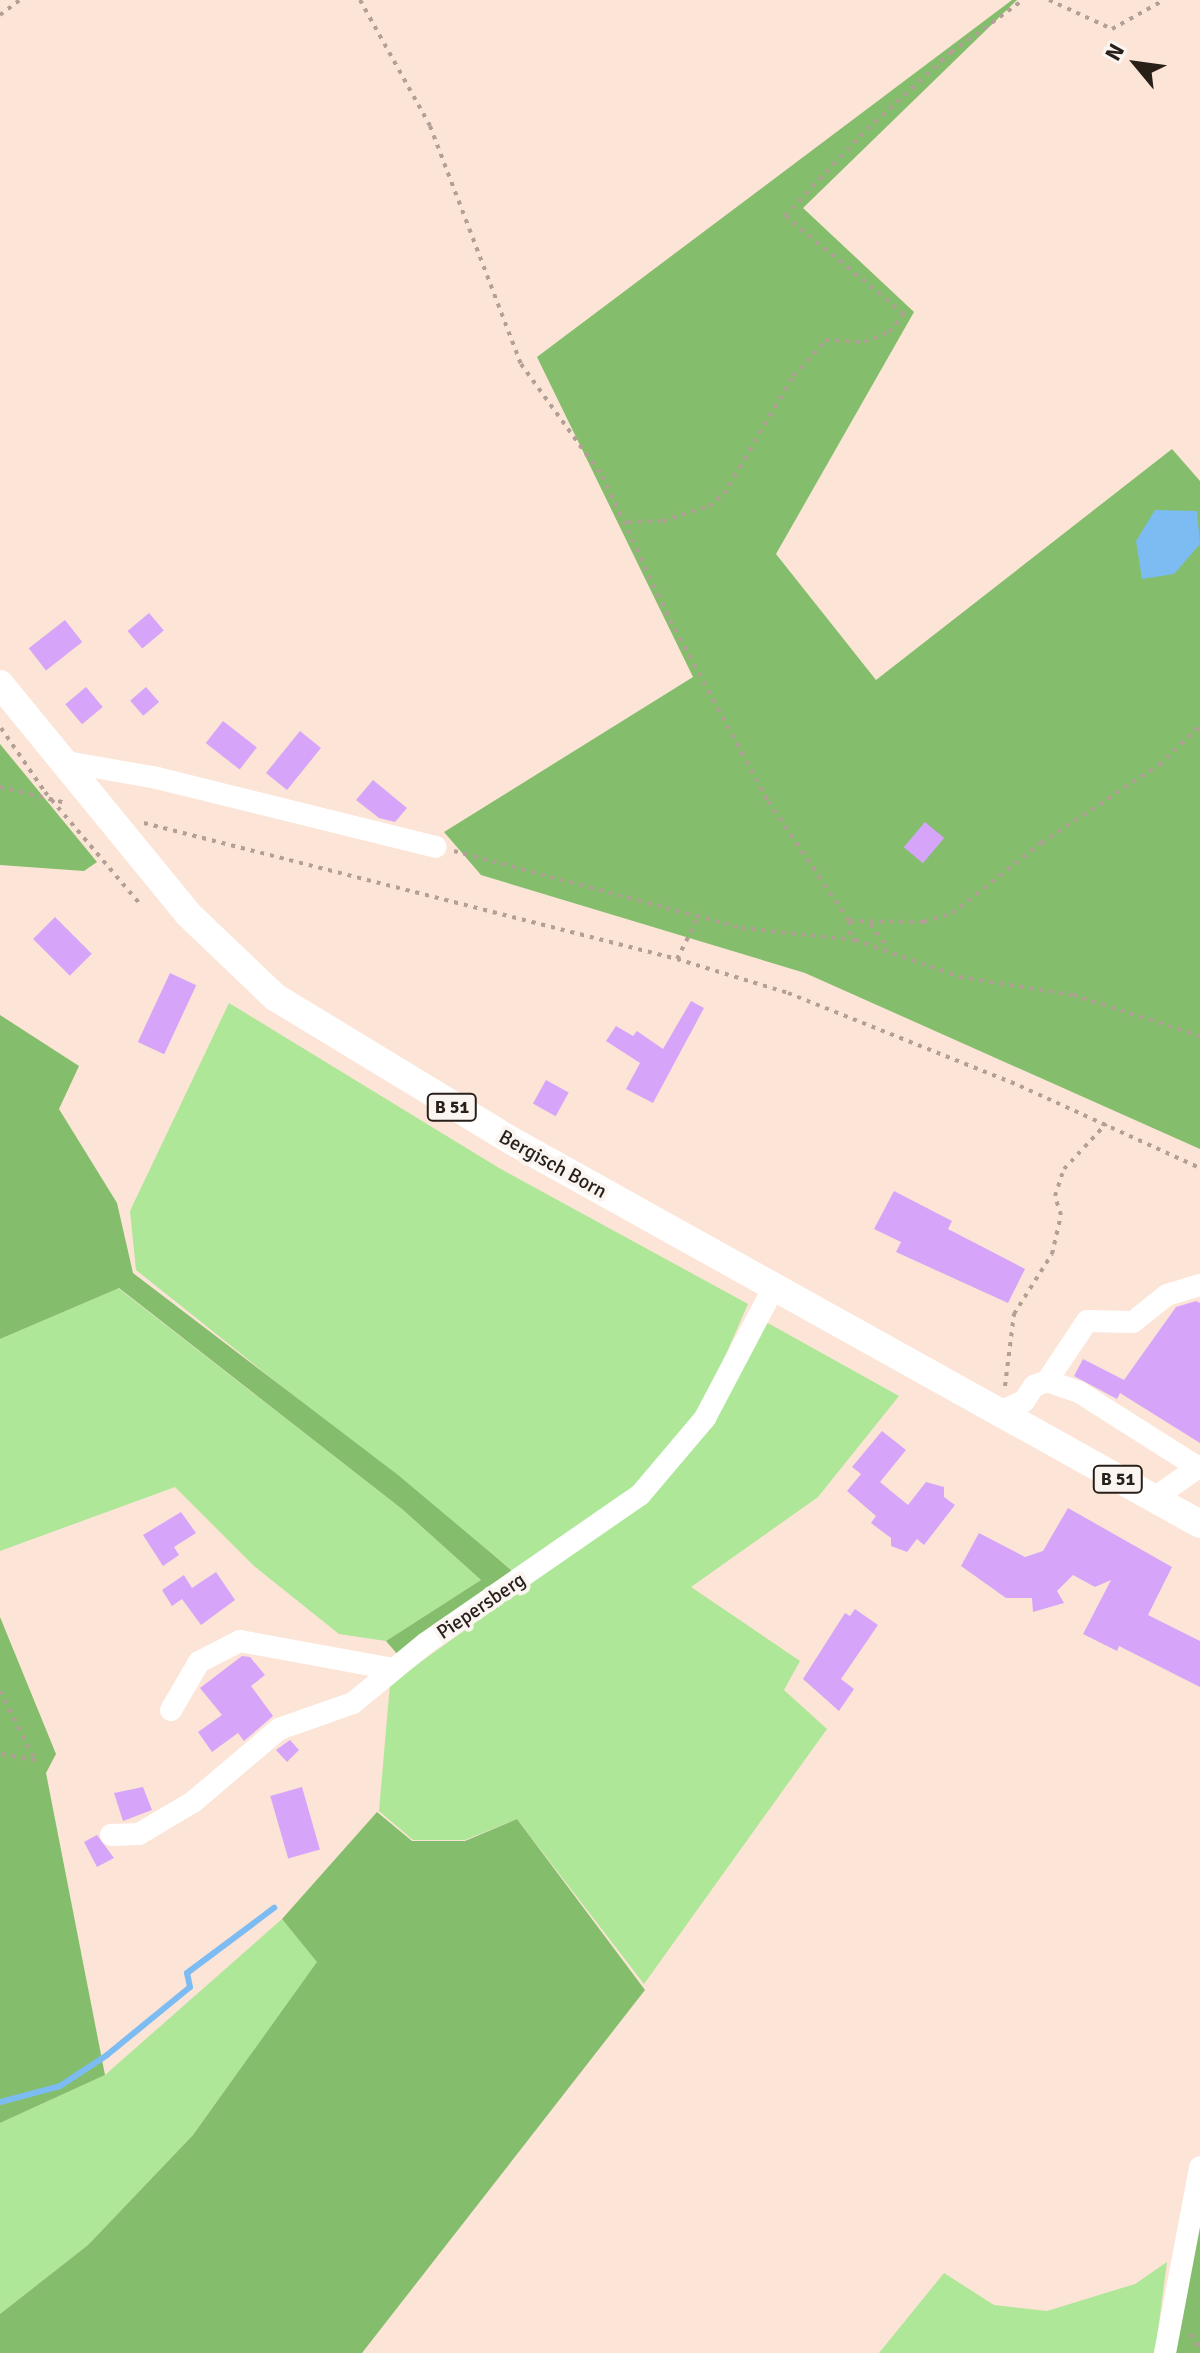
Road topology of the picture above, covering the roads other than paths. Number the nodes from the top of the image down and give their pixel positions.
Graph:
1 (0, 684) edge
2 (65, 767) junction
3 (436, 847) road end
4 (1200, 1285) edge
5 (774, 1287) junction
6 (1047, 1381) junction
7 (1001, 1400) junction
8 (1199, 1467) edge
9 (1153, 1499) junction
10 (1200, 1524) edge
11 (393, 1669) junction
12 (171, 1710) dead end
13 (111, 1835) dead end
14 (1200, 2167) edge
15 (1165, 2353) edge

1 - 2 main road, Bergisch Born / B 51
2 - 3 street
2 - 5 main road, Bergisch Born / B 51
4 - 6 street
5 - 7 main road, Bergisch Born / B 51
5 - 11 street, Piepersberg
6 - 7 street
6 - 8 street
7 - 9 main road, Bergisch Born / B 51
8 - 9 street
9 - 10 main road, Bergisch Born / B 51
11 - 12 street
11 - 13 street, Piepersberg
14 - 15 street

